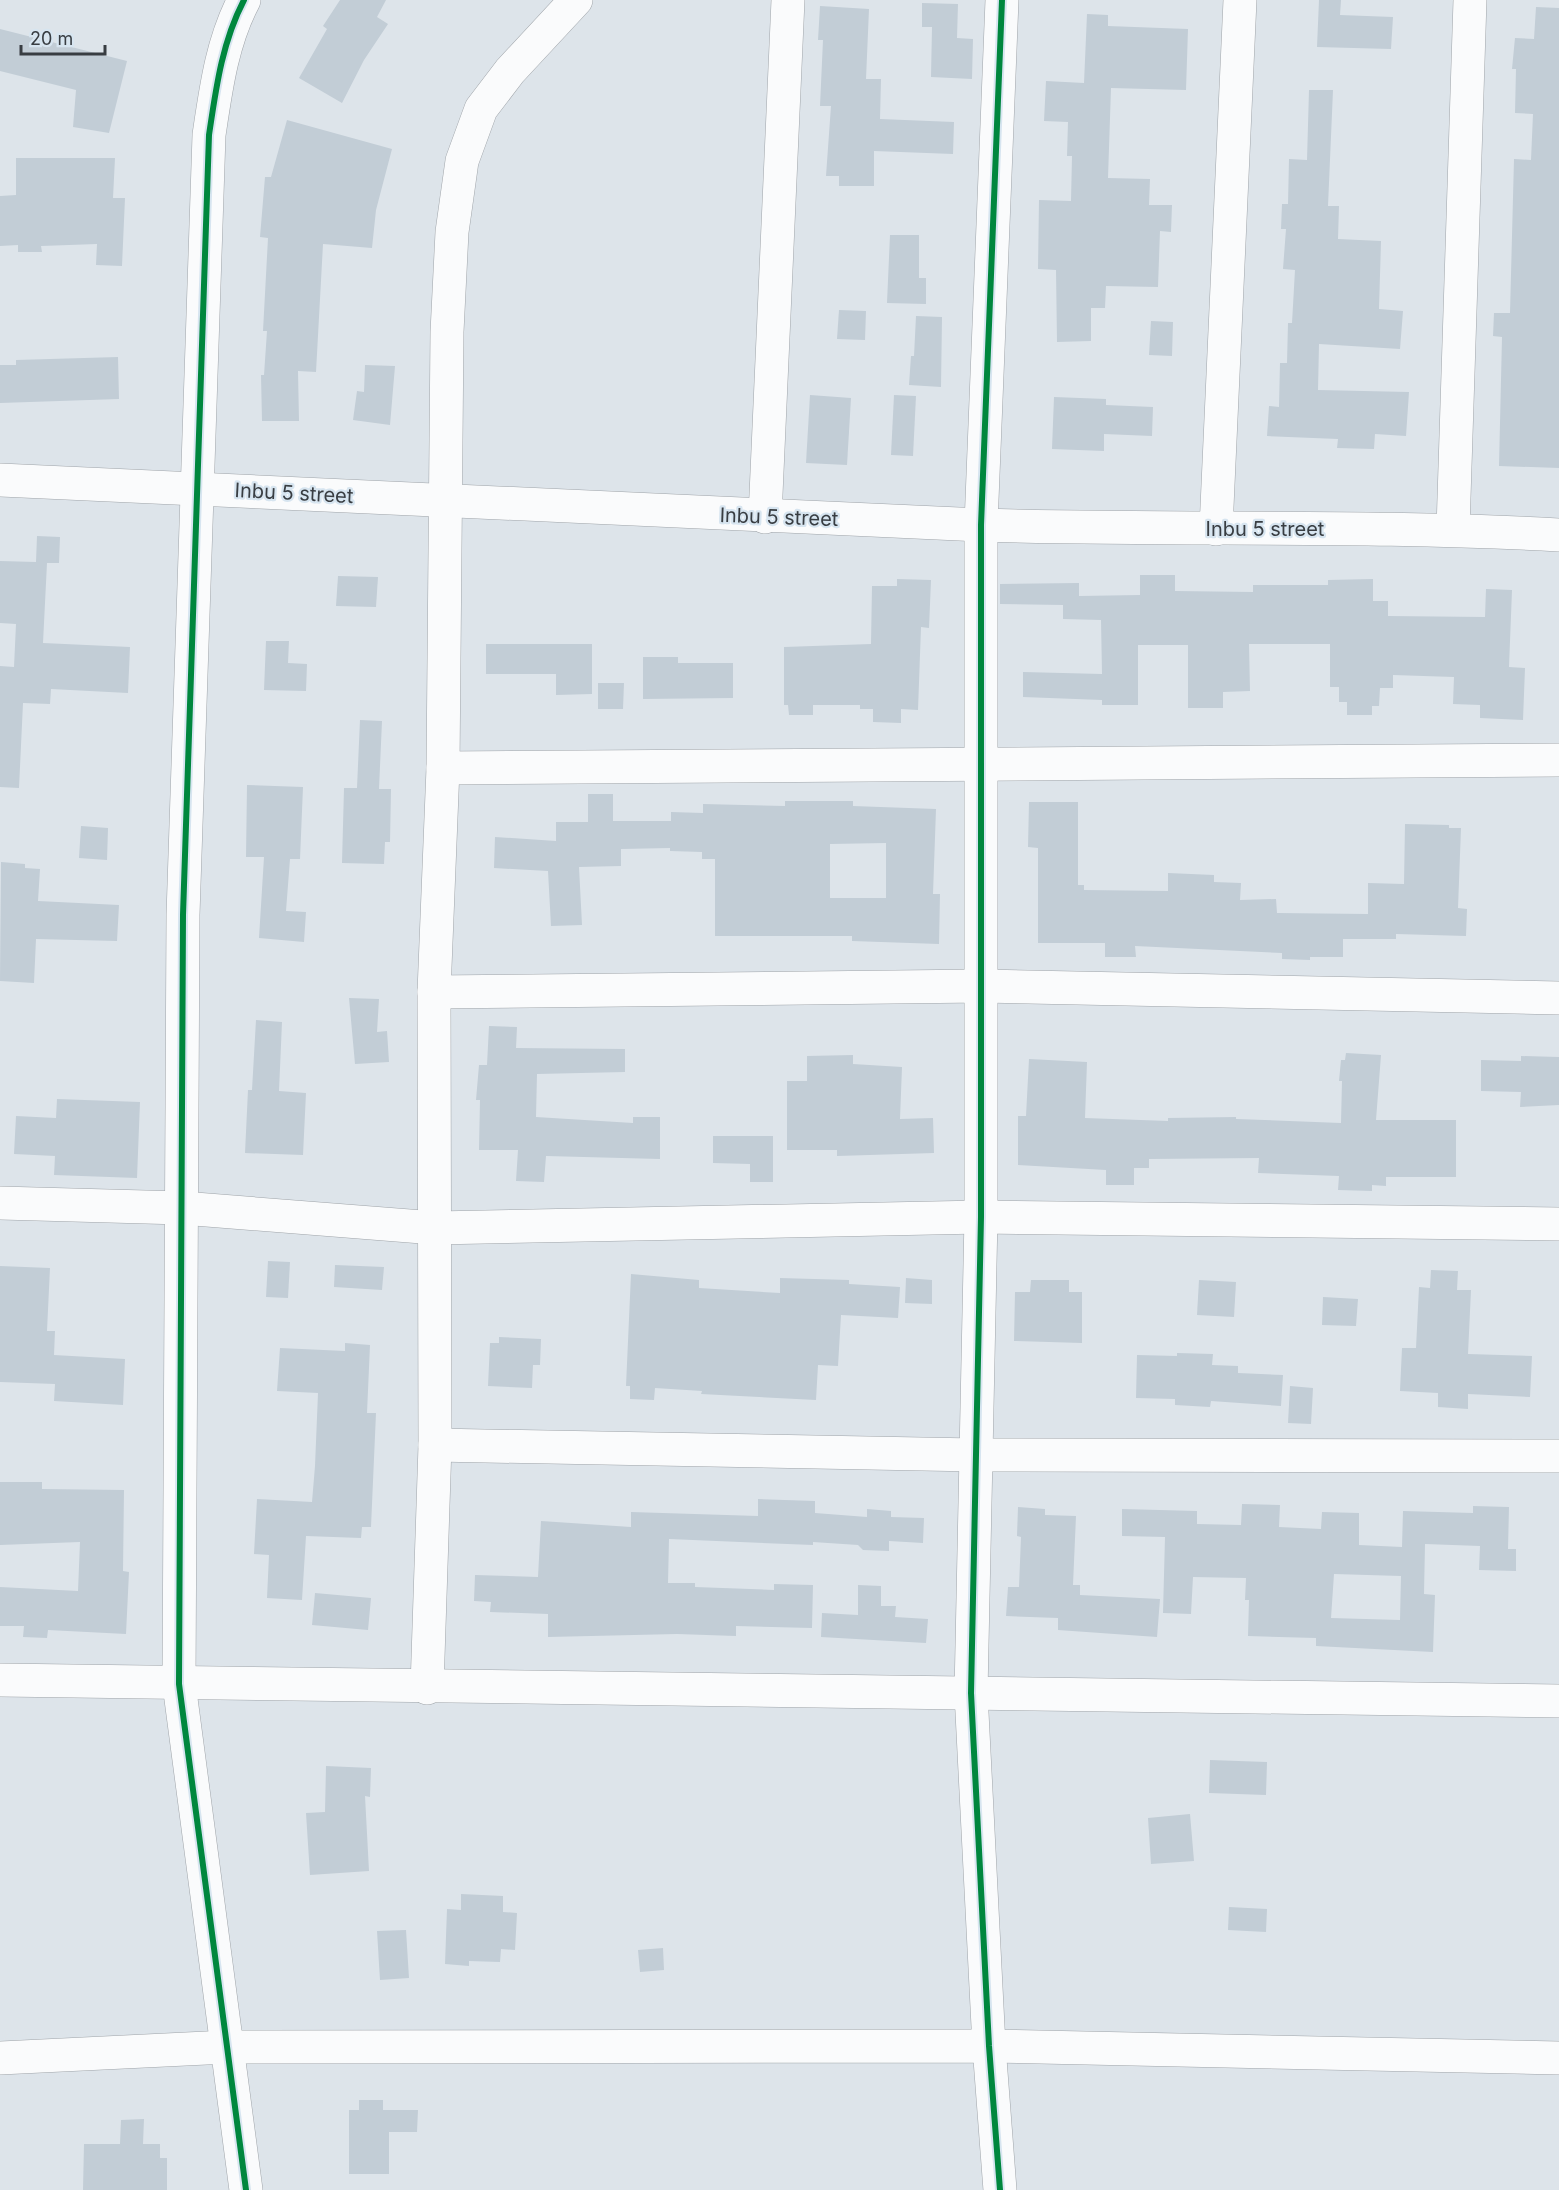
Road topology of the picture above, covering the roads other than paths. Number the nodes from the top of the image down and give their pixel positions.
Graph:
1 (244, 0) edge
2 (576, 0) edge
3 (788, 0) edge
4 (1002, 0) edge
5 (1240, 0) edge
6 (1470, 0) edge
7 (0, 480) edge
8 (199, 488) junction
9 (447, 502) junction
10 (765, 517) junction
11 (981, 525) junction
12 (1216, 529) junction
13 (1453, 529) junction
14 (1559, 535) edge
15 (1559, 760) edge
16 (983, 762) junction
17 (443, 768) junction
18 (982, 986) junction
19 (434, 992) junction
20 (1559, 998) edge
21 (0, 1203) edge
22 (182, 1208) junction
23 (981, 1217) junction
24 (1559, 1224) edge
25 (435, 1228) junction
26 (435, 1445) junction
27 (976, 1455) junction
28 (1559, 1456) edge
29 (0, 1680) edge
30 (179, 1684) junction
31 (427, 1688) junction
32 (971, 1693) junction
33 (1559, 1701) edge
34 (989, 2046) junction
35 (227, 2047) junction
36 (0, 2058) edge
37 (1559, 2058) edge
38 (246, 2190) edge
39 (1000, 2190) edge

1 - 8 street
2 - 9 street
3 - 10 street
4 - 11 street
5 - 12 street
6 - 13 street
7 - 8 street, Inbu 5 street
8 - 9 street, Inbu 5 street
8 - 22 street
9 - 10 street, Inbu 5 street
9 - 17 street
10 - 11 street, Inbu 5 street
11 - 12 street, Inbu 5 street
11 - 16 street
12 - 13 street, Inbu 5 street
13 - 14 street, Inbu 5 street
15 - 16 street
16 - 17 street
16 - 18 street
17 - 19 street
18 - 19 street
18 - 20 street
18 - 23 street
19 - 25 street
21 - 22 street
22 - 25 street
22 - 30 street
23 - 24 street
23 - 25 street
23 - 27 street
25 - 26 street
26 - 27 street
26 - 31 street
27 - 28 street
27 - 32 street
29 - 30 street
30 - 31 street
30 - 35 street
31 - 32 street
32 - 33 street
32 - 34 street
34 - 35 street
34 - 37 street
34 - 39 street
35 - 36 street
35 - 38 street

